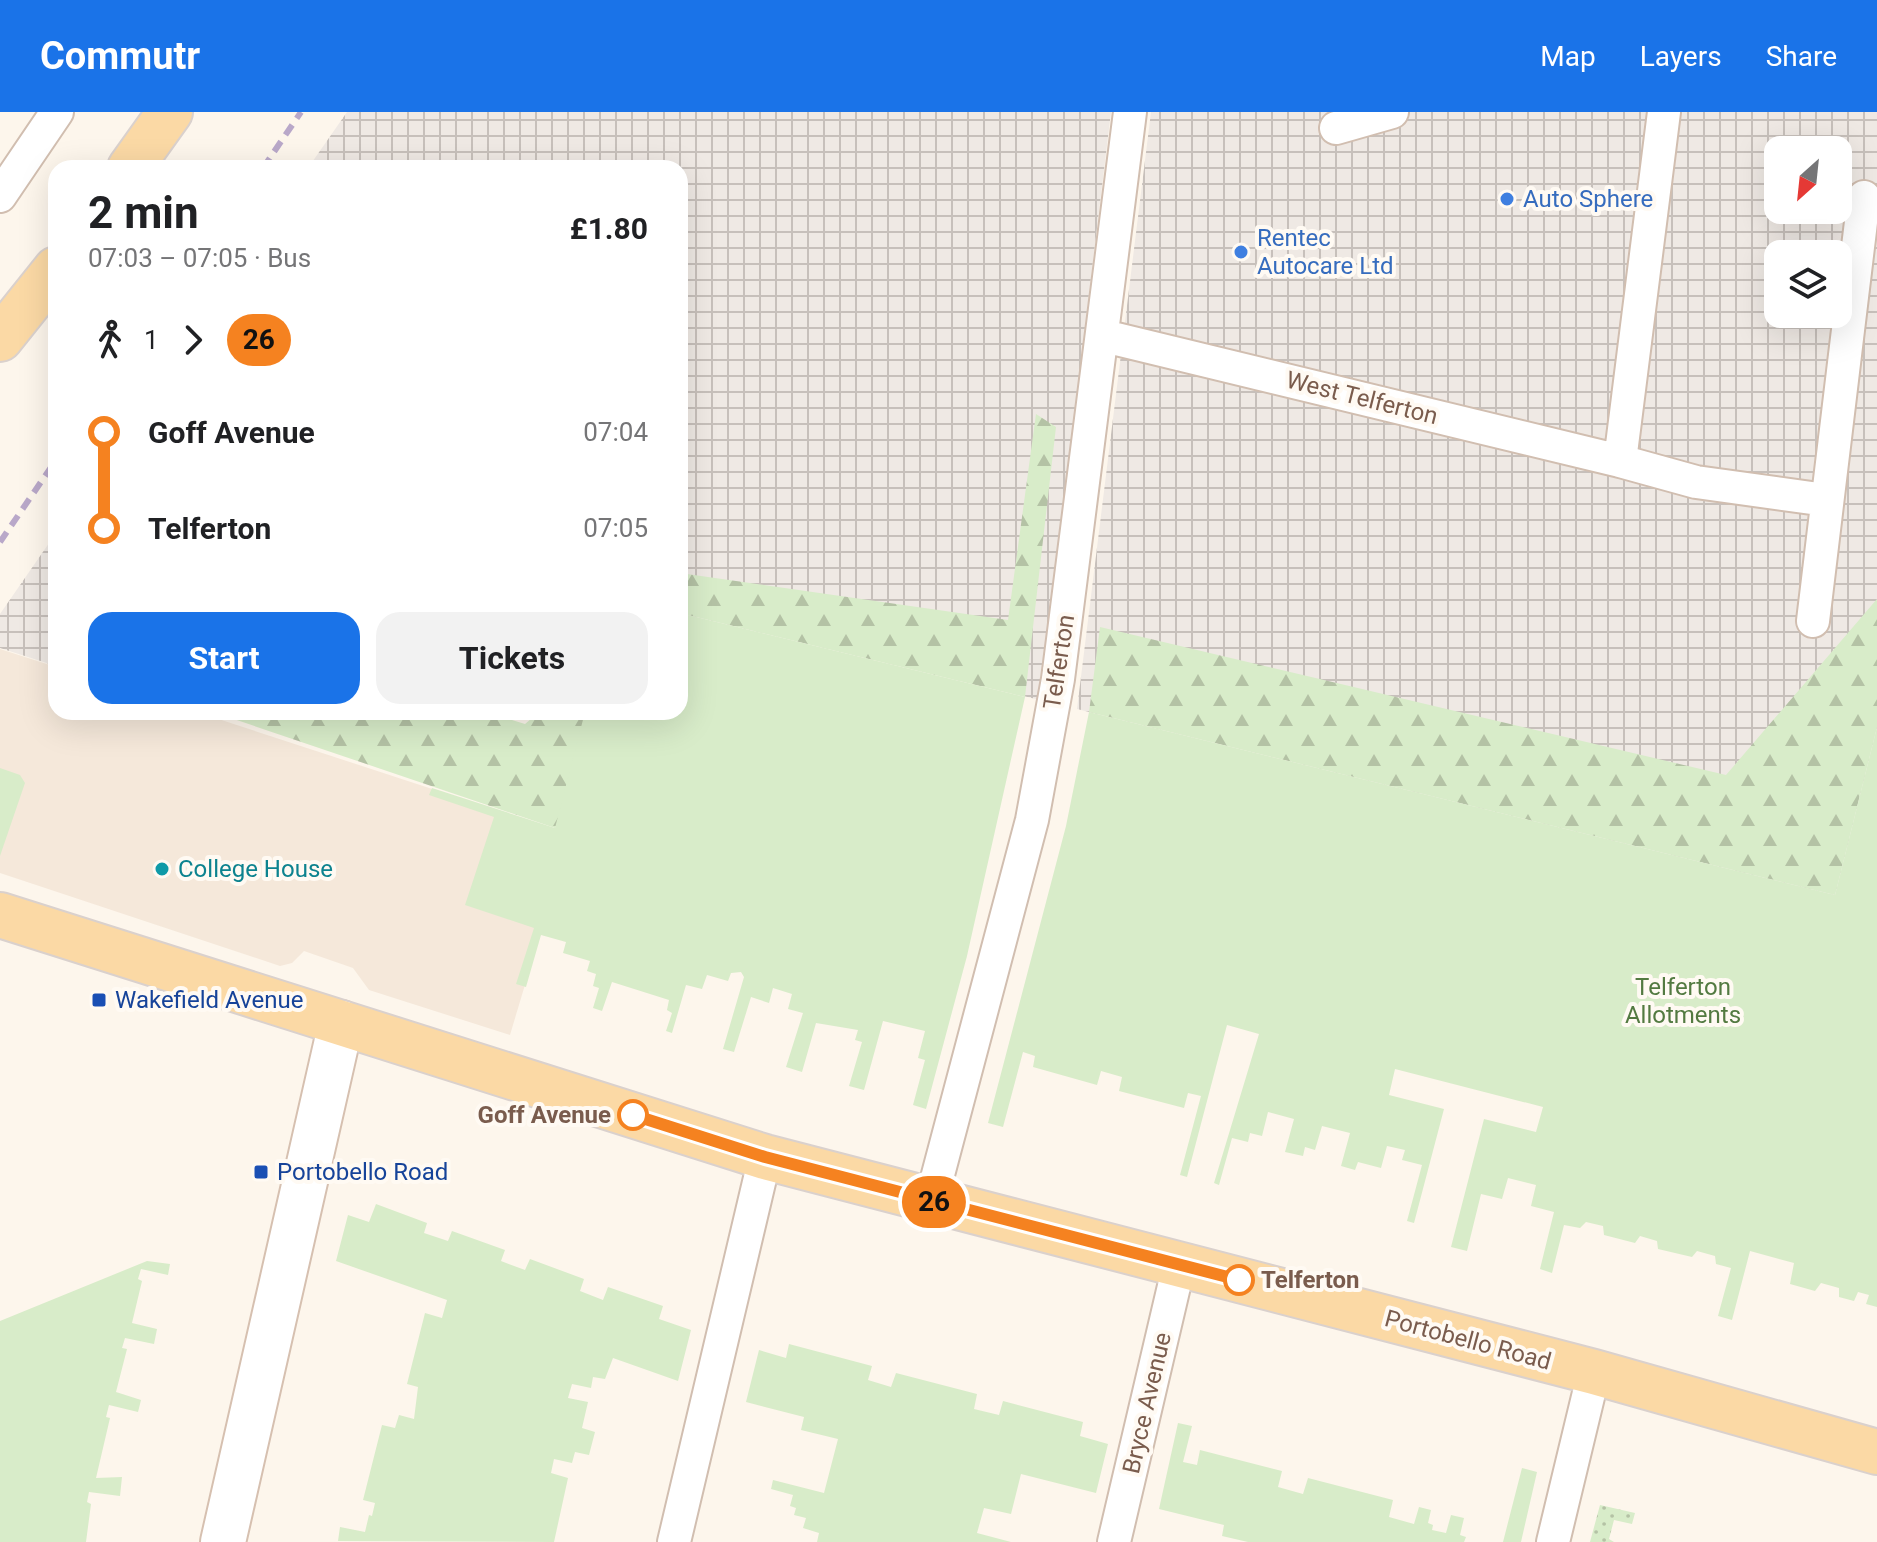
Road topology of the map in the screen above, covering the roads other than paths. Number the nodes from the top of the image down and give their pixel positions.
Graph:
1 (57, 112) edge
2 (170, 112) edge
3 (1130, 112) edge
4 (1392, 112) edge
5 (1664, 112) edge
6 (1336, 128) dead end
7 (136, 160) edge
8 (0, 196) edge
9 (1864, 197) dead end
10 (48, 279) edge
11 (1104, 336) junction
12 (0, 339) edge
13 (1620, 461) junction
14 (1826, 500) junction
15 (1813, 621) dead end
16 (0, 915) edge
17 (341, 1023) junction
18 (765, 1157) junction
19 (931, 1201) junction
20 (1179, 1265) junction
21 (1594, 1372) junction
22 (1877, 1452) edge
23 (223, 1542) edge
24 (674, 1542) edge
25 (1114, 1542) edge
26 (1553, 1542) edge

1 - 8 street
2 - 7 main road
3 - 11 street, Telferton
4 - 6 street
5 - 13 street
9 - 14 street
10 - 12 main road
11 - 13 street, West Telferton
11 - 19 street, Telferton
13 - 14 street, West Telferton
14 - 15 street
16 - 17 main road, Portobello Road
17 - 18 main road, Portobello Road
17 - 23 street
18 - 19 main road, Portobello Road
18 - 24 street
19 - 20 main road, Portobello Road
20 - 21 main road, Portobello Road
20 - 25 street, Bryce Avenue
21 - 22 main road, Portobello Road
21 - 26 street

